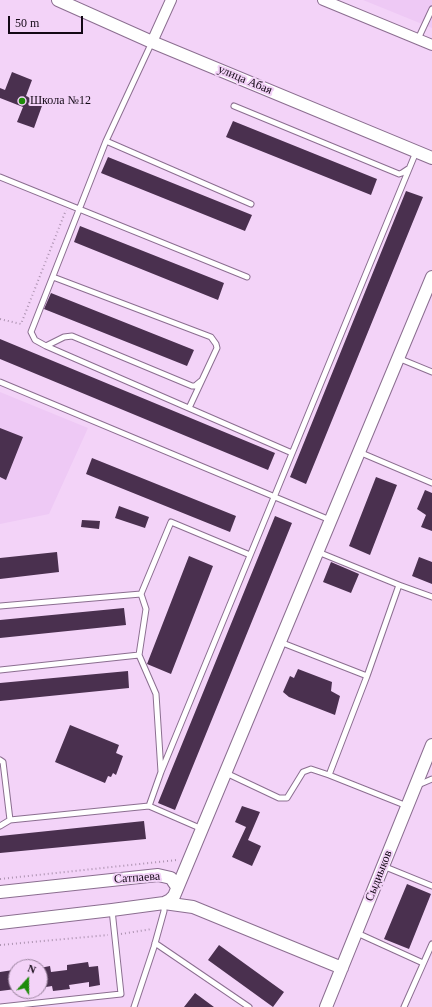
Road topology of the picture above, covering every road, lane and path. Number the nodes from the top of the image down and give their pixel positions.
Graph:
1 (58, 0) edge
2 (171, 0) edge
3 (323, 0) edge
4 (432, 9) edge
5 (418, 39) junction
6 (152, 42) junction
7 (432, 45) edge
8 (234, 106) dead end
9 (106, 141) junction
10 (425, 153) edge
11 (409, 168) junction
12 (0, 177) edge
13 (251, 204) dead end
14 (67, 205) junction
15 (79, 210) junction
16 (53, 277) junction
17 (432, 277) edge
18 (247, 278) dead end
19 (0, 319) edge
20 (46, 346) junction
21 (398, 358) junction
22 (432, 372) edge
23 (202, 381) junction
24 (0, 382) edge
25 (189, 408) junction
26 (359, 452) junction
27 (292, 453) junction
28 (432, 483) edge
29 (275, 496) junction
30 (331, 520) junction
31 (318, 552) junction
32 (250, 555) junction
33 (399, 585) junction
34 (141, 594) junction
35 (432, 597) edge
36 (0, 606) edge
37 (280, 642) junction
38 (139, 655) junction
39 (0, 670) edge
40 (367, 676) junction
41 (432, 745) edge
42 (0, 760) edge
43 (161, 772) junction
44 (226, 773) junction
45 (329, 775) junction
46 (432, 779) edge
47 (415, 787) junction
48 (149, 806) junction
49 (407, 806) junction
50 (10, 820) junction
51 (0, 826) edge
52 (202, 829) junction
53 (190, 860) junction
54 (383, 866) junction
55 (158, 875) junction
56 (0, 879) edge
57 (432, 886) edge
58 (177, 889) junction
59 (0, 892) edge
60 (164, 903) junction
61 (193, 907) junction
62 (112, 910) junction
63 (0, 923) edge
64 (160, 927) junction
65 (356, 933) junction
66 (115, 935) junction
67 (155, 943) junction
68 (432, 944) edge
69 (0, 945) edge
70 (423, 963) junction
71 (342, 968) junction
72 (0, 1007) edge
73 (134, 1007) edge
74 (249, 1007) edge
75 (326, 1007) edge
76 (404, 1007) edge

1 - 6 street, улица Абая
2 - 6 street
3 - 5 street
4 - 5 lane
5 - 7 street
6 - 9 lane
6 - 10 street, улица Абая
8 - 11 lane
9 - 13 lane
9 - 15 lane
10 - 11 lane
11 - 27 lane
12 - 14 lane
14 - 15 lane
14 - 19 path
15 - 16 lane
15 - 18 lane
16 - 20 lane
16 - 23 lane
17 - 21 street
20 - 23 lane
20 - 25 lane
21 - 22 lane
21 - 26 street
23 - 25 lane
24 - 29 lane
25 - 27 lane
26 - 28 lane
26 - 30 street
27 - 29 lane
29 - 30 lane
29 - 32 lane
30 - 31 street
31 - 33 lane
31 - 37 street
32 - 34 lane
32 - 43 lane
33 - 35 lane
33 - 40 lane
34 - 36 lane
34 - 38 lane
37 - 40 lane
37 - 44 street
38 - 39 lane
38 - 43 lane
40 - 45 lane
41 - 47 street, Сыдиыков
42 - 50 lane
43 - 48 lane
44 - 45 lane
44 - 52 street
45 - 49 lane
46 - 47 lane
47 - 49 street, Сыдиыков
48 - 50 lane
48 - 52 lane
49 - 54 street, Сыдиыков
50 - 51 lane
52 - 53 street
53 - 55 street
53 - 56 path
53 - 58 street
54 - 57 lane
54 - 65 street, Сыдиыков
55 - 58 street, Сатпаева
55 - 59 street, Сатпаева
58 - 60 street
58 - 61 street, Сатпаева
60 - 61 street
60 - 62 street
60 - 64 lane
61 - 71 street
62 - 63 street
62 - 66 lane
64 - 66 path
64 - 67 lane
65 - 70 lane
65 - 71 street, Сыдиыков
66 - 69 path
66 - 72 lane
67 - 73 lane
67 - 74 lane
68 - 70 lane
70 - 76 lane
71 - 75 street, Сыдиыков

